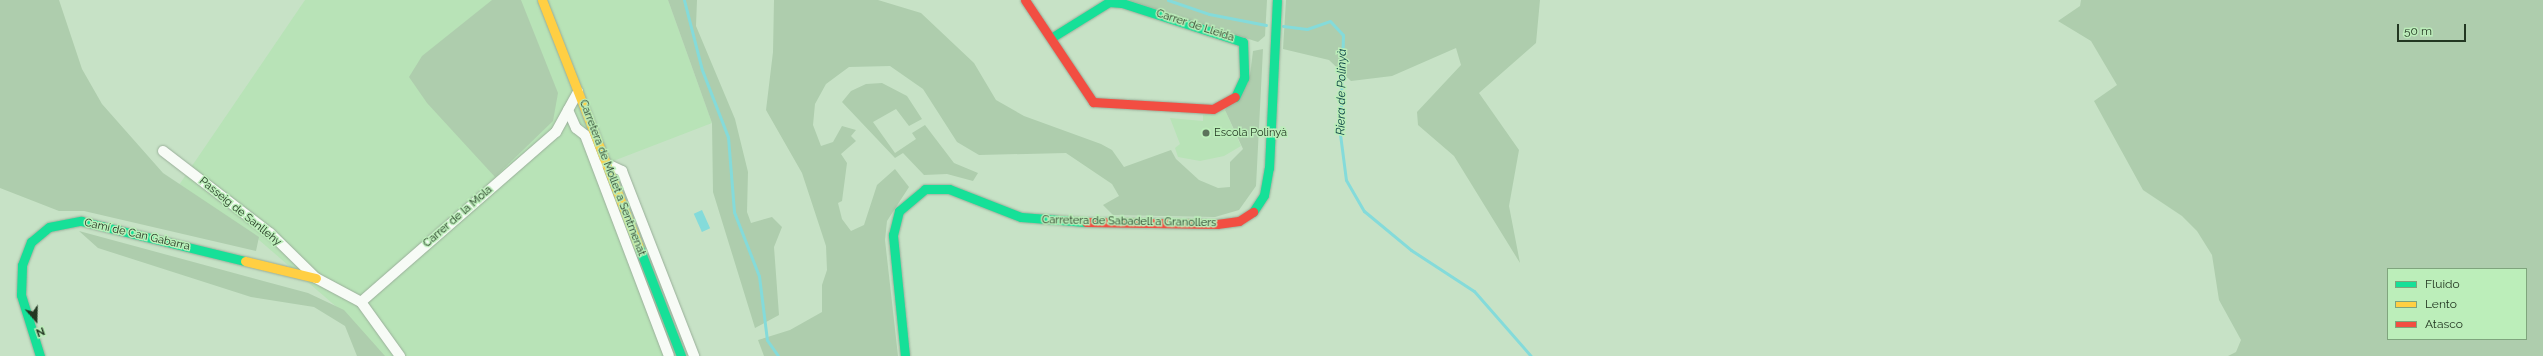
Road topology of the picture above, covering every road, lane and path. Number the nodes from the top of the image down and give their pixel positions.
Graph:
1 (542, 0) edge
2 (1025, 0) edge
3 (1277, 0) edge
4 (1051, 38) junction
5 (578, 92) junction
6 (568, 110) junction
7 (591, 126) junction
8 (576, 128) junction
9 (556, 132) junction
10 (163, 151) dead end
11 (605, 163) junction
12 (316, 278) junction
13 (361, 302) junction
14 (40, 356) edge
15 (400, 356) edge
16 (669, 356) edge
17 (681, 356) edge
18 (694, 356) edge
19 (905, 356) edge

1 - 5 street, Carretera de Mollet a Sentmenat
2 - 4 street
3 - 19 street, Carretera de Sabadell a Granollers
4 - 4 street, Carrer de Lleida
5 - 6 street, Carrer de la Mola
5 - 7 street, Carretera de Mollet a Sentmenat
6 - 8 street
6 - 9 street, Carrer de la Mola
7 - 8 street, Carrer de la Mola
7 - 11 street, Carretera de Mollet a Sentmenat
8 - 9 street, Carrer de la Mola
8 - 16 street
9 - 13 street, Carrer de la Mola
10 - 12 street, Passeig de Sanllehy
11 - 17 street, Carretera de Mollet a Sentmenat
11 - 18 street
12 - 13 street, Passeig de Sanllehy
12 - 14 street, Camí de Can Gabarra
13 - 15 street, Passeig de Sanllehy

